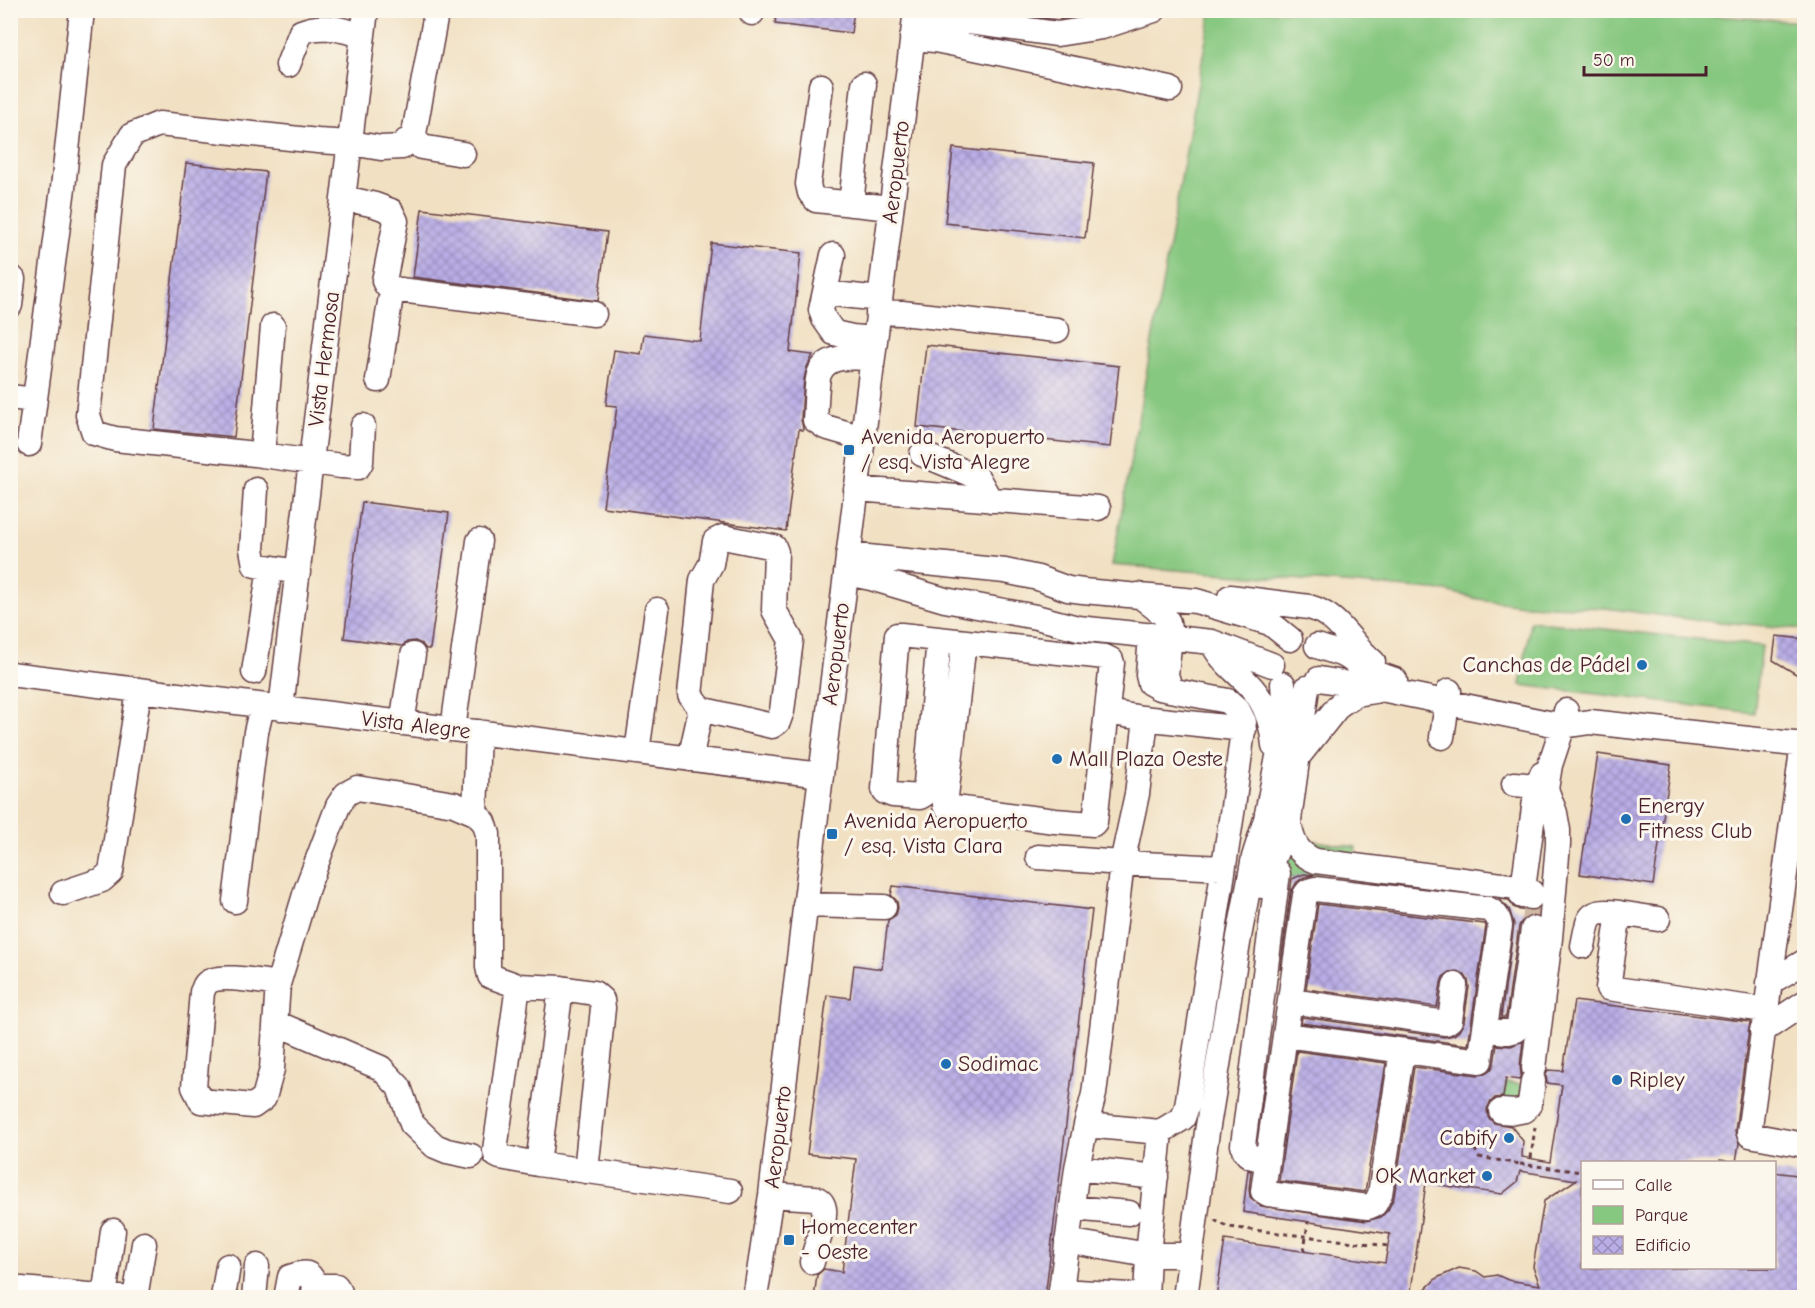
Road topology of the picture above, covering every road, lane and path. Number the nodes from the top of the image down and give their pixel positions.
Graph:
1 (82, 10) edge
2 (366, 10) edge
3 (1154, 10) edge
4 (435, 19) dead end
5 (914, 22) edge
6 (363, 35) junction
7 (288, 65) dead end
8 (864, 84) dead end
9 (821, 86) dead end
10 (1170, 89) dead end
11 (351, 143) junction
12 (412, 144) junction
13 (463, 154) dead end
14 (344, 198) junction
15 (851, 204) junction
16 (891, 208) junction
17 (832, 255) dead end
18 (10, 276) edge
19 (392, 289) junction
20 (825, 293) junction
21 (10, 305) edge
22 (879, 306) junction
23 (594, 314) dead end
24 (273, 326) dead end
25 (1057, 330) dead end
26 (874, 349) junction
27 (378, 380) dead end
28 (22, 399) edge
29 (363, 426) dead end
30 (863, 438) junction
31 (29, 444) dead end
32 (262, 454) junction
33 (922, 454) dead end
34 (311, 462) junction
35 (856, 489) junction
36 (256, 490) dead end
37 (990, 500) junction
38 (1098, 508) dead end
39 (479, 541) dead end
40 (847, 564) junction
41 (270, 568) junction
42 (298, 572) junction
43 (1140, 596) junction
44 (1196, 601) junction
45 (657, 610) dead end
46 (1160, 636) junction
47 (939, 639) junction
48 (1290, 639) junction
49 (964, 642) junction
50 (1212, 642) junction
51 (1317, 646) junction
52 (413, 655) dead end
53 (254, 672) dead end
54 (10, 674) edge
55 (1277, 675) junction
56 (1313, 683) junction
57 (1390, 685) junction
58 (139, 691) junction
59 (1455, 698) junction
60 (271, 707) junction
61 (700, 709) junction
62 (1106, 716) junction
63 (1564, 719) junction
64 (402, 723) junction
65 (1146, 724) junction
66 (453, 729) junction
67 (1244, 729) junction
68 (478, 732) junction
69 (1449, 738) dead end
70 (1804, 745) edge
71 (637, 752) junction
72 (690, 759) junction
73 (1287, 760) junction
74 (821, 775) junction
75 (1533, 786) junction
76 (475, 813) junction
77 (1277, 820) junction
78 (1038, 857) dead end
79 (1122, 863) junction
80 (1223, 868) junction
81 (1279, 874) junction
82 (63, 893) dead end
83 (235, 901) dead end
84 (805, 905) junction
85 (884, 907) dead end
86 (1619, 913) junction
87 (1658, 919) dead end
88 (1533, 929) tunnel mouth
89 (1239, 937) junction
90 (1583, 946) dead end
91 (1804, 962) edge
92 (1769, 983) junction
93 (278, 984) junction
94 (1455, 985) dead end
95 (518, 986) junction
96 (561, 988) junction
97 (1290, 1001) junction
98 (1804, 1003) edge
99 (1763, 1021) junction
100 (276, 1023) junction
101 (1485, 1030) junction
102 (1285, 1035) junction
103 (1402, 1051) junction
104 (1501, 1111) dead end
105 (1086, 1125) junction
106 (1160, 1132) junction
107 (1468, 1143) dead end
108 (1804, 1145) edge
109 (471, 1156) dead end
110 (1266, 1159) junction
111 (538, 1164) junction
112 (1077, 1168) junction
113 (586, 1171) junction
114 (1581, 1172) edge
115 (1156, 1177) junction
116 (730, 1191) dead end
117 (771, 1195) junction
118 (1196, 1207) junction
119 (1072, 1208) junction
120 (1129, 1213) dead end
121 (1308, 1222) dead end
122 (113, 1232) dead end
123 (1067, 1241) junction
124 (144, 1244) dead end
125 (1388, 1246) dead end
126 (1304, 1251) dead end
127 (1148, 1255) junction
128 (1190, 1255) junction
129 (812, 1262) dead end
130 (228, 1266) dead end
131 (257, 1266) dead end
132 (10, 1288) edge
133 (314, 1292) edge
134 (1066, 1294) edge
135 (110, 1297) edge
136 (1146, 1297) edge
137 (135, 1298) edge
138 (223, 1298) edge
139 (254, 1298) edge
140 (286, 1298) edge
141 (340, 1298) edge
142 (754, 1298) edge
143 (1185, 1298) edge

1 - 28 street
2 - 6 street, Vista Hermosa
3 - 5 street
4 - 12 street
5 - 10 street
5 - 16 street, Aeropuerto
6 - 7 street
6 - 11 street, Vista Hermosa
8 - 15 street
9 - 15 street
11 - 12 street
11 - 14 street, Vista Hermosa
11 - 32 street
12 - 13 street
14 - 19 street
14 - 34 street, Vista Hermosa
15 - 16 street
16 - 22 street, Aeropuerto
17 - 20 street
18 - 21 street
19 - 23 street
19 - 27 street
20 - 22 street
20 - 26 street
22 - 25 street
22 - 26 street, Aeropuerto
24 - 32 street
26 - 30 street, Aeropuerto
26 - 30 street
28 - 31 street
29 - 34 street
30 - 35 street, Aeropuerto
32 - 34 street
33 - 37 street
34 - 42 street, Vista Hermosa
35 - 37 street
35 - 40 street, Aeropuerto
36 - 41 street
37 - 38 street
39 - 66 street
40 - 43 street
40 - 46 street
40 - 74 street, Aeropuerto
41 - 42 street
41 - 53 street
42 - 60 street, Vista Hermosa
43 - 44 street
43 - 46 street
44 - 48 street
44 - 57 street
45 - 71 street
46 - 50 street
46 - 67 street
47 - 47 street
47 - 49 street
48 - 51 street
48 - 55 street
49 - 62 street
49 - 62 street
50 - 55 street
50 - 73 street
51 - 56 street
51 - 57 street
52 - 64 street
54 - 58 street, Vista Alegre
55 - 56 street
55 - 73 street
56 - 57 street
56 - 73 street
57 - 59 street
57 - 73 street
58 - 60 street, Vista Alegre
58 - 82 street
59 - 63 street
59 - 69 street
60 - 64 street, Vista Alegre
60 - 83 street, Vista Hermosa
61 - 61 street
61 - 72 street
62 - 65 street
63 - 70 street
63 - 75 street
64 - 66 street, Vista Alegre
65 - 67 street
65 - 79 street
66 - 68 street, Vista Alegre
67 - 80 street
68 - 71 street, Vista Alegre
68 - 76 street
70 - 92 street
71 - 72 street, Vista Alegre
72 - 74 street, Vista Alegre
73 - 77 street
74 - 84 street, Aeropuerto
75 - 77 street
75 - 104 street
76 - 93 street
76 - 95 street
77 - 81 street
77 - 89 street
78 - 79 street
79 - 80 street
79 - 105 street
80 - 106 street
81 - 89 street
81 - 110 street
84 - 85 street
84 - 117 street, Aeropuerto
86 - 87 street
86 - 90 street
86 - 99 street
88 - 101 street
89 - 118 street
91 - 92 street
92 - 99 street
93 - 100 street
93 - 100 street
94 - 97 street
95 - 96 street
95 - 111 street
96 - 111 street
96 - 113 street
97 - 101 street
97 - 102 street
98 - 99 street
99 - 108 street
100 - 109 street
101 - 103 street
102 - 103 street
102 - 110 street
103 - 110 street
105 - 106 street
105 - 112 street
106 - 115 street
107 - 114 path, bridge
111 - 113 street
112 - 115 street
112 - 119 street
113 - 116 street
115 - 127 street
117 - 129 street
117 - 142 street, Aeropuerto
118 - 125 path
118 - 128 street
119 - 120 street
119 - 123 street
121 - 126 path, bridge
122 - 135 street
123 - 127 street
123 - 134 street
124 - 137 street
127 - 128 street
127 - 136 street
128 - 143 street
130 - 138 street
131 - 139 street
132 - 135 street
133 - 140 street
133 - 141 street
134 - 136 street

